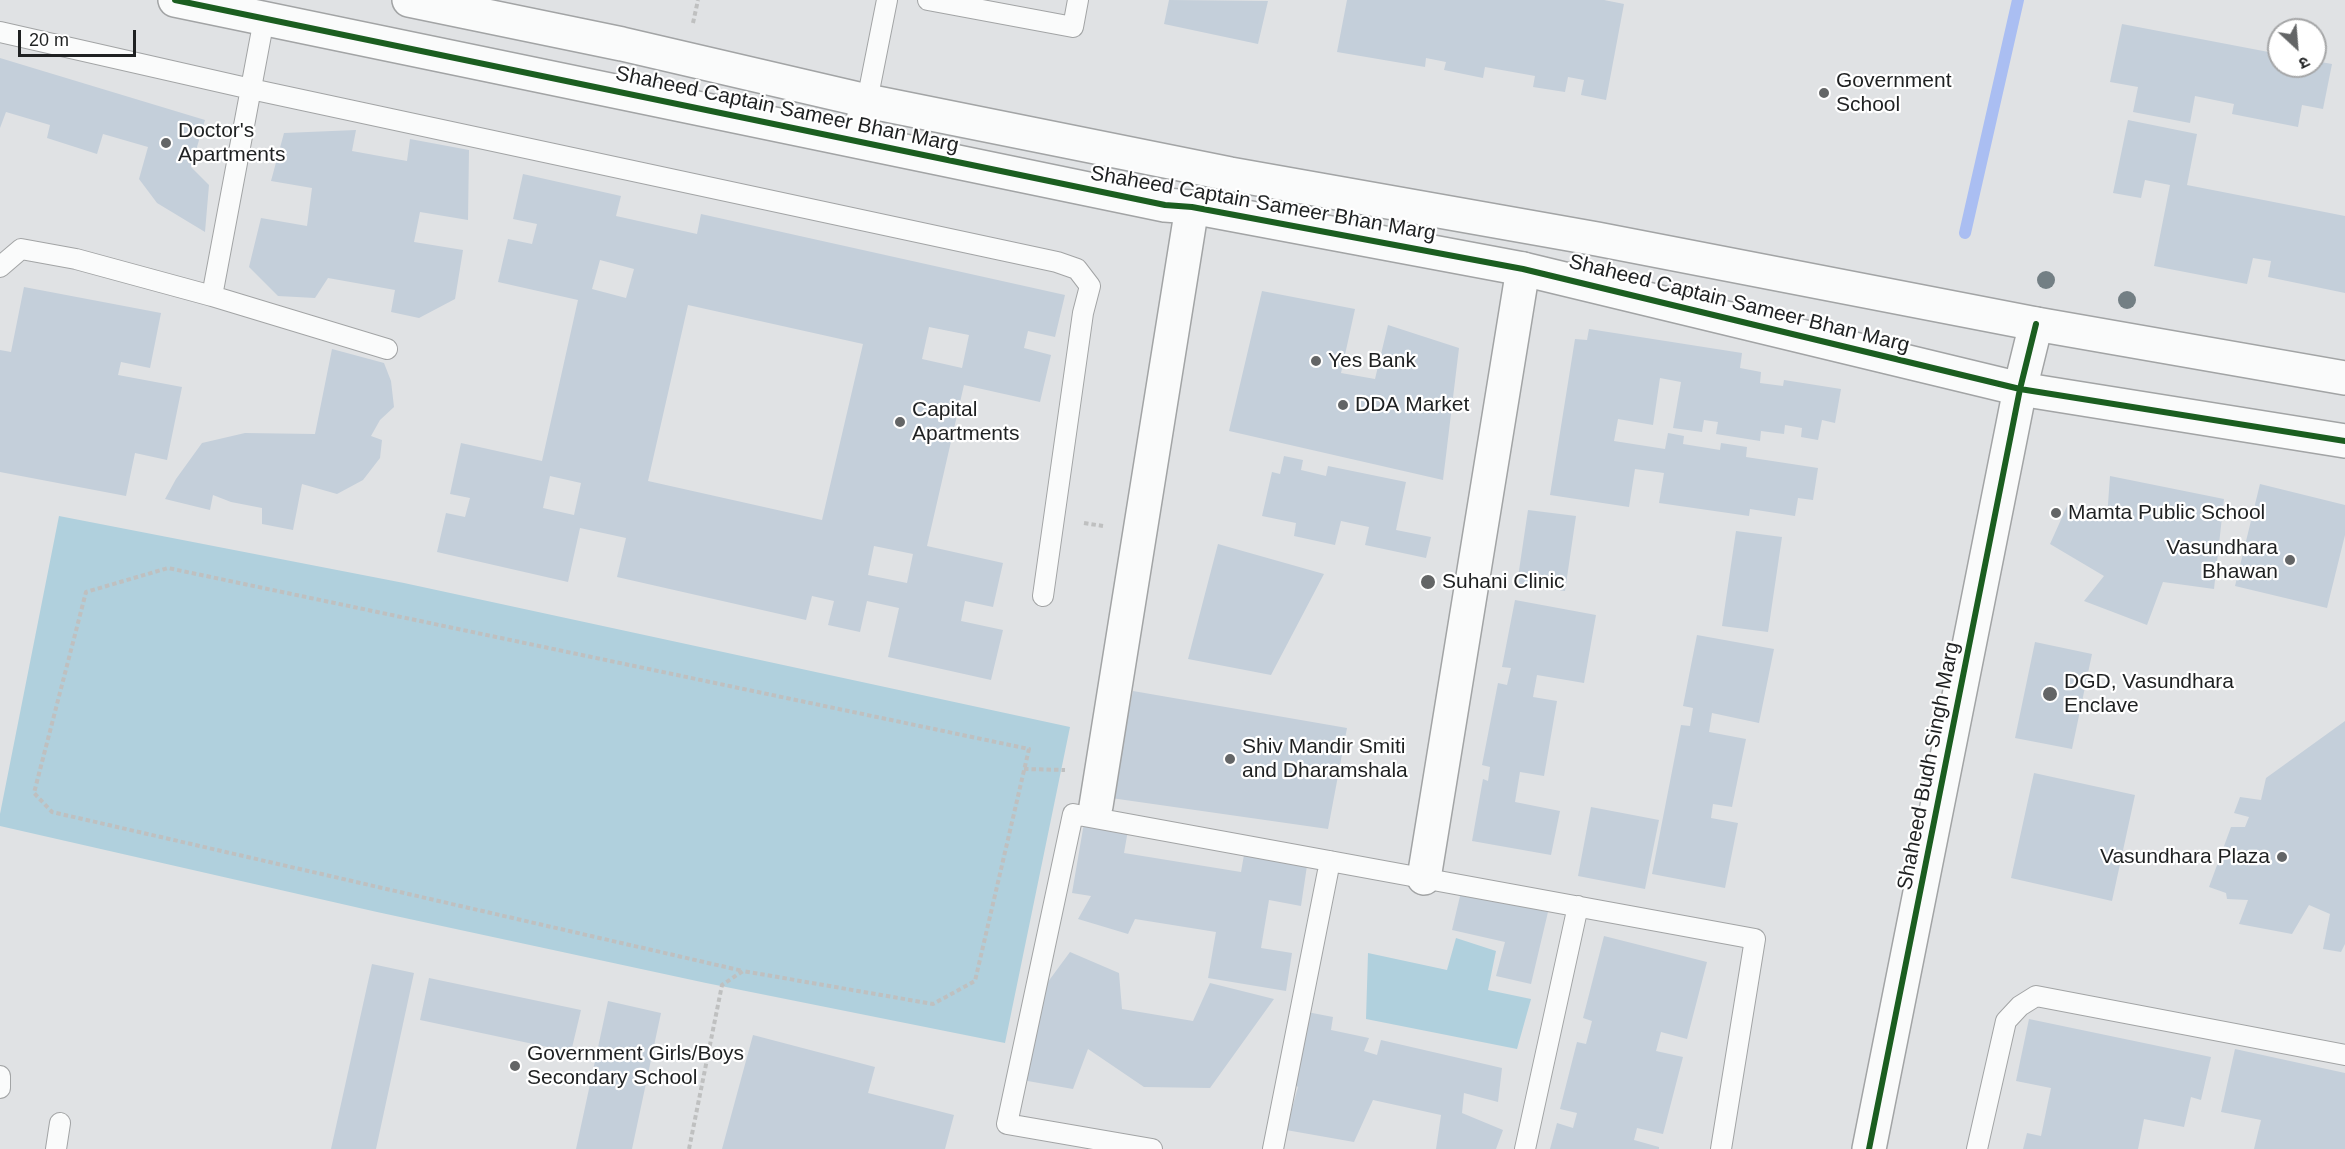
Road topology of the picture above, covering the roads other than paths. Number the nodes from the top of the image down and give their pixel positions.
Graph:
1 (175, 0) edge
2 (409, 0) edge
3 (887, 0) edge
4 (928, 0) edge
5 (1078, 0) edge
6 (266, 9) edge
7 (0, 32) edge
8 (251, 89) junction
9 (867, 101) junction
10 (859, 141) junction
11 (1192, 207) junction
12 (0, 267) edge
13 (1523, 269) junction
14 (212, 296) junction
15 (2036, 324) junction
16 (387, 349) dead end
17 (2345, 378) edge
18 (2020, 389) junction
19 (2345, 441) edge
20 (1043, 596) dead end
21 (1096, 812) junction
22 (1329, 861) junction
23 (1424, 878) junction
24 (1578, 906) junction
25 (2345, 1055) edge
26 (0, 1076) edge
27 (0, 1088) edge
28 (60, 1123) dead end
29 (56, 1149) edge
30 (1152, 1149) edge
31 (1273, 1149) edge
32 (1525, 1149) edge
33 (1721, 1149) edge
34 (1869, 1149) edge
35 (1977, 1149) edge

1 - 6 street, Shaheed Captain Sameer Bhan Marg
2 - 9 street, Shaheed Captain Sameer Bhan Marg
3 - 9 lane
4 - 5 lane
6 - 8 lane
6 - 10 street, Shaheed Captain Sameer Bhan Marg
7 - 8 lane
8 - 14 lane
8 - 20 lane
9 - 10 street
9 - 15 street, Shaheed Captain Sameer Bhan Marg
10 - 11 street, Shaheed Captain Sameer Bhan Marg
11 - 13 street, Shaheed Captain Sameer Bhan Marg
11 - 21 street
12 - 14 lane
13 - 18 street, Shaheed Captain Sameer Bhan Marg
13 - 23 street
14 - 16 lane
15 - 17 street, Shaheed Captain Sameer Bhan Marg
15 - 18 street, Shaheed Budh Singh Marg
18 - 19 street, Shaheed Captain Sameer Bhan Marg
18 - 34 street, Shaheed Budh Singh Marg
21 - 22 lane
21 - 30 lane
22 - 23 lane
22 - 31 lane
23 - 24 lane
24 - 32 lane
24 - 33 lane
25 - 35 lane
26 - 27 lane
28 - 29 lane

